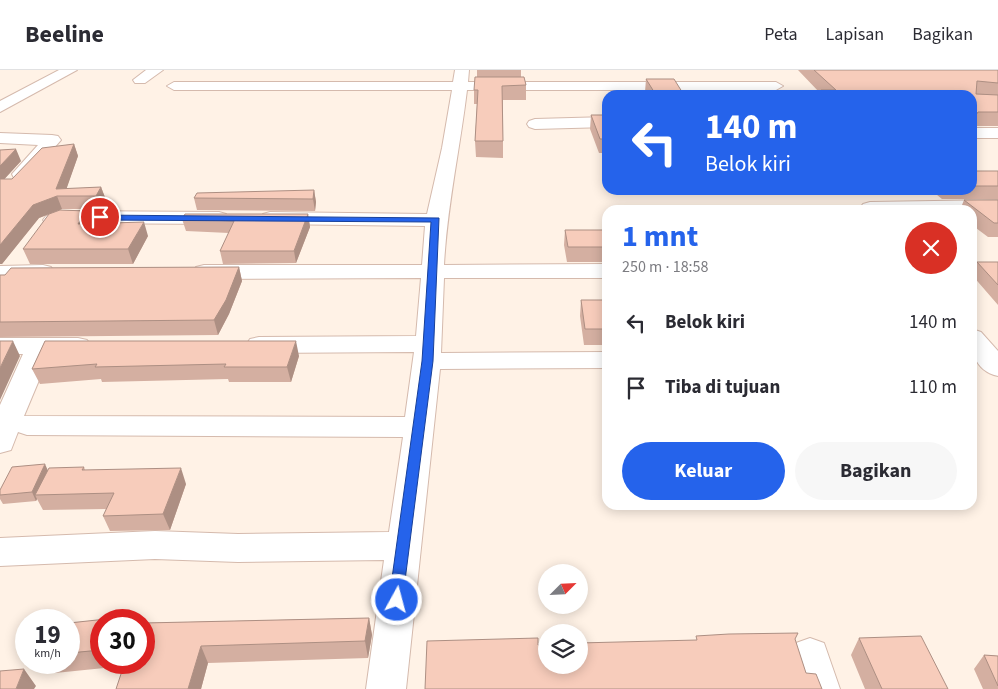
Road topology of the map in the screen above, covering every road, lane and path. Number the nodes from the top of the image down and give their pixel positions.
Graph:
1 (70, 70) edge
2 (156, 70) edge
3 (764, 70) edge
4 (461, 78) edge
5 (140, 80) dead end
6 (174, 86) dead end
7 (755, 90) edge
8 (779, 90) edge
9 (5, 102) edge
10 (602, 122) edge
11 (535, 124) dead end
12 (977, 133) edge
13 (998, 133) edge
14 (0, 138) edge
15 (10, 186) edge
16 (977, 206) edge
17 (998, 206) edge
18 (436, 220) junction
19 (432, 271) junction
20 (602, 271) edge
21 (69, 272) edge
22 (187, 272) edge
23 (3, 277) edge
24 (240, 345) edge
25 (977, 345) edge
26 (0, 346) edge
27 (40, 346) junction
28 (102, 346) edge
29 (428, 353) junction
30 (602, 360) edge
31 (987, 362) edge
32 (419, 427) junction
33 (8, 433) edge
34 (404, 546) junction
35 (0, 552) edge
36 (386, 689) edge

1 - 9 street
2 - 5 street
3 - 8 street
4 - 6 street
4 - 7 street
4 - 18 street
10 - 11 street
12 - 13 street
14 - 15 street
16 - 17 street
18 - 19 street
18 - 23 street
19 - 20 street
19 - 22 street
19 - 29 street
21 - 23 street
24 - 29 street
25 - 31 street
26 - 27 street
27 - 28 street
27 - 33 street
29 - 30 street
29 - 32 street
32 - 33 street
32 - 34 street
34 - 35 street
34 - 36 street

